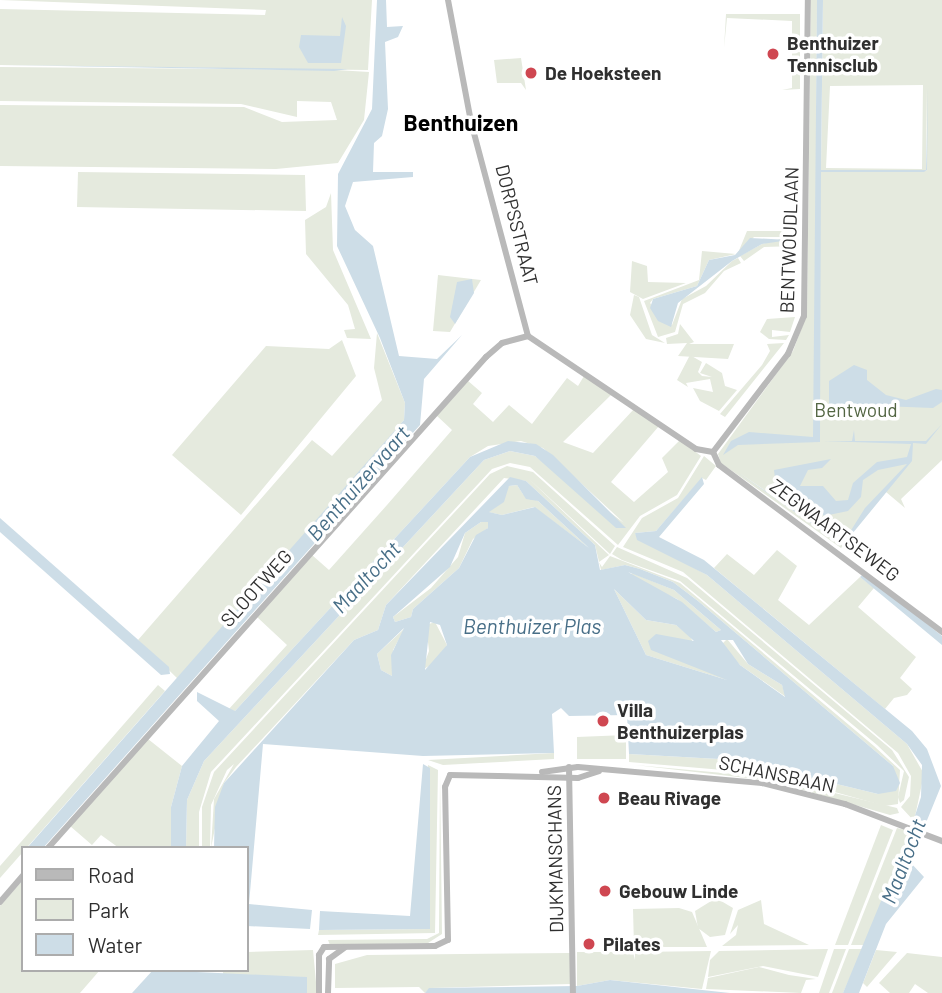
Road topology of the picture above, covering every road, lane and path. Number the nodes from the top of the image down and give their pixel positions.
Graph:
1 (448, 0) edge
2 (808, 0) edge
3 (528, 336) junction
4 (713, 452) junction
5 (942, 632) edge
6 (569, 767) junction
7 (599, 771) junction
8 (533, 773) junction
9 (569, 778) junction
10 (942, 841) edge
11 (50, 846) edge
12 (21, 878) edge
13 (0, 902) edge
14 (348, 946) junction
15 (319, 993) edge
16 (328, 993) edge
17 (572, 993) edge

1 - 3 street, DORPSSTRAAT
2 - 4 street, BENTWOUDLAAN
3 - 4 street
3 - 11 street, SLOOTWEG
4 - 5 street, ZEGWAARTSEWEG
6 - 7 street, SCHANSBAAN
6 - 8 street, SCHANSBAAN
6 - 9 street, DIJKMANSCHANS
7 - 9 street, SCHANSBAAN
7 - 10 street, SCHANSBAAN
8 - 9 street, SCHANSBAAN
8 - 14 street, SCHANSBAAN
9 - 17 street, DIJKMANSCHANS
12 - 13 street
14 - 15 street
14 - 16 street

